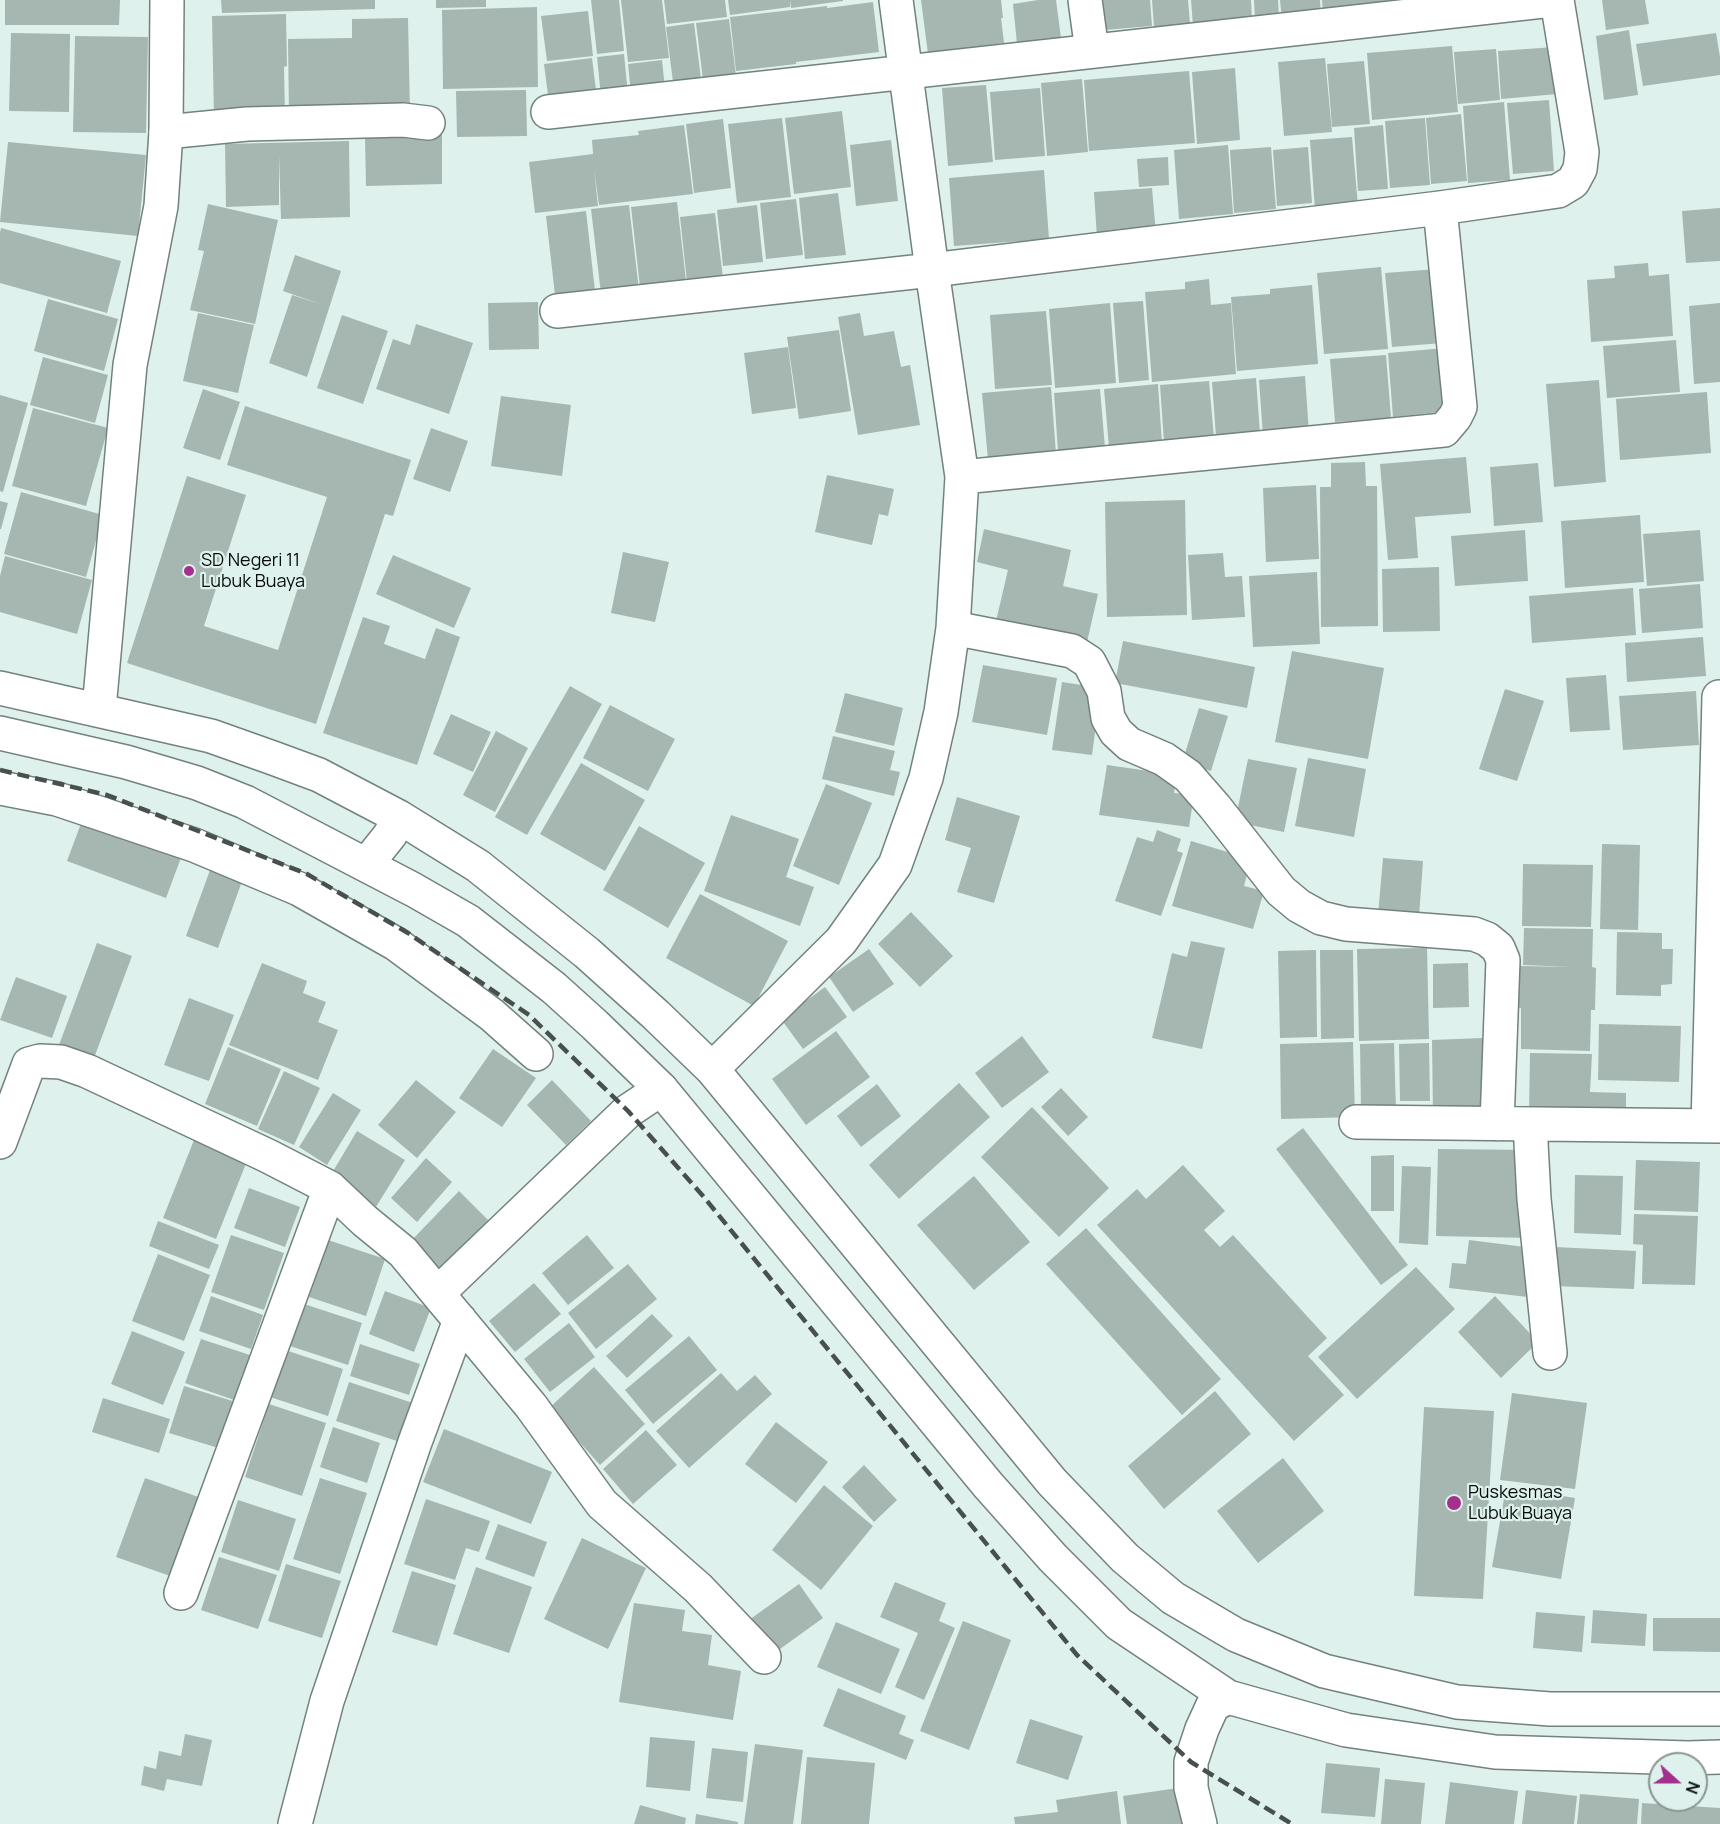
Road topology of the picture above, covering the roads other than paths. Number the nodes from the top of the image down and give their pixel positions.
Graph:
1 (167, 0) edge
2 (896, 0) edge
3 (1085, 0) edge
4 (1555, 0) edge
5 (1092, 51) junction
6 (904, 72) junction
7 (548, 112) dead end
8 (428, 123) dead end
9 (166, 132) junction
10 (1440, 208) junction
11 (932, 270) junction
12 (557, 311) dead end
13 (962, 477) junction
14 (953, 628) junction
15 (0, 687) edge
16 (1719, 697) edge
17 (99, 709) junction
18 (0, 734) edge
19 (0, 788) edge
20 (399, 817) junction
21 (366, 865) junction
22 (501, 884) junction
23 (468, 921) junction
24 (536, 1054) dead end
25 (712, 1069) junction
26 (661, 1089) junction
27 (1356, 1122) dead end
28 (1497, 1124) junction
29 (1530, 1124) junction
30 (1714, 1126) edge
31 (0, 1142) edge
32 (330, 1188) junction
33 (438, 1293) junction
34 (460, 1320) junction
35 (1550, 1353) dead end
36 (181, 1593) dead end
37 (764, 1657) dead end
38 (1228, 1697) junction
39 (1720, 1709) edge
40 (1720, 1757) edge
41 (295, 1824) edge
42 (1200, 1824) edge

1 - 9 main road
2 - 6 main road
3 - 5 main road
4 - 5 main road
4 - 10 main road
5 - 6 main road
6 - 7 main road
6 - 11 main road
8 - 9 main road
9 - 17 main road
10 - 11 main road
10 - 13 main road
11 - 12 main road
11 - 13 main road
13 - 14 main road
14 - 25 main road
14 - 28 main road
15 - 17 main road
16 - 30 main road
17 - 20 main road
18 - 21 main road
19 - 24 main road
20 - 21 main road
20 - 22 main road
21 - 23 main road
22 - 23 main road
22 - 25 main road
23 - 26 main road
25 - 39 main road
26 - 33 main road
26 - 38 main road
27 - 28 main road
28 - 29 main road
29 - 30 main road
29 - 35 main road
31 - 32 main road
32 - 33 main road
32 - 36 main road
33 - 34 main road
34 - 37 main road
34 - 41 main road
38 - 40 main road
38 - 42 main road

